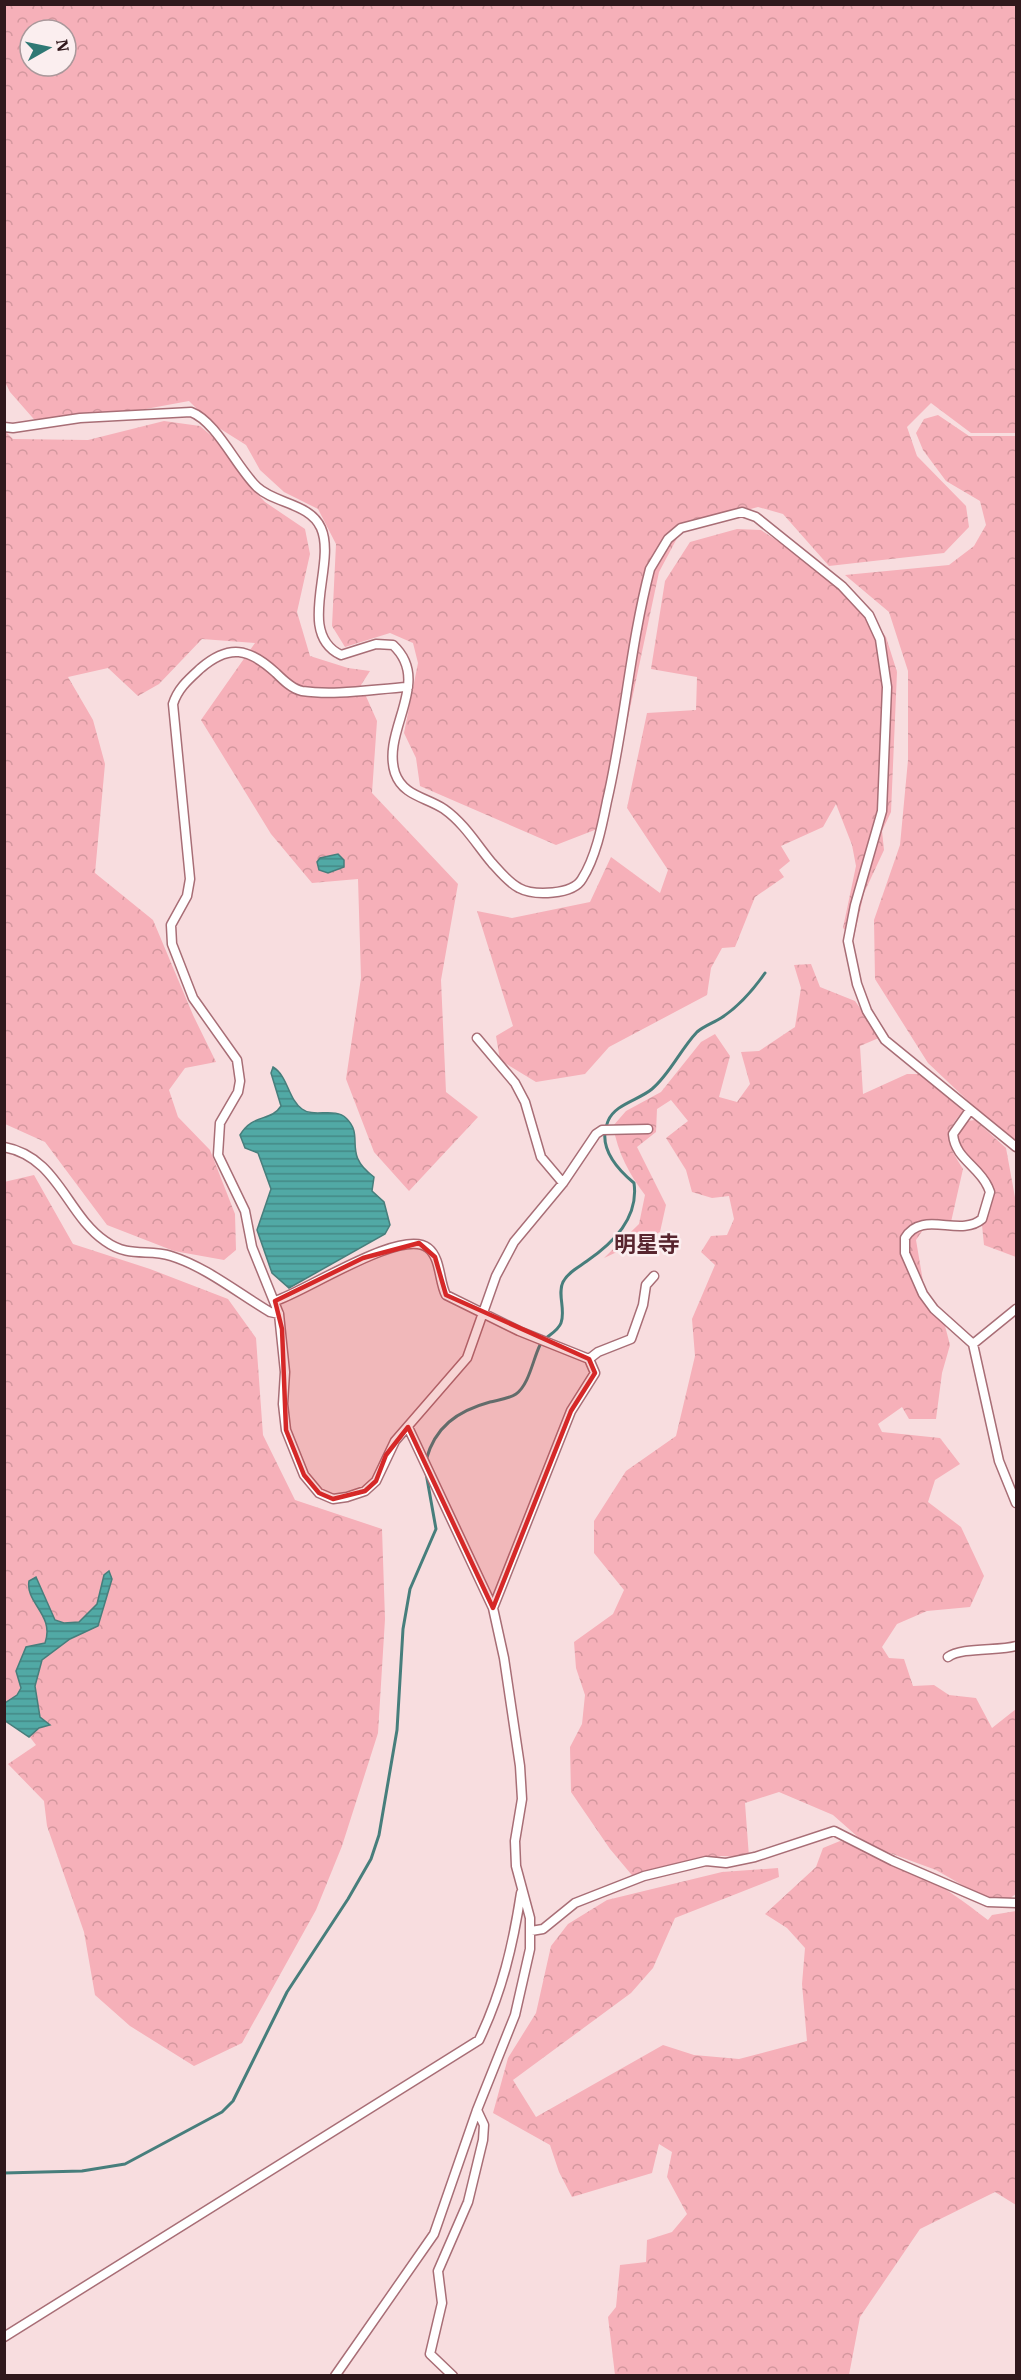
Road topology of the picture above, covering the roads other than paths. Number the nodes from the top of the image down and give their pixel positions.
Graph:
1 (4, 427) edge
2 (408, 687) junction
3 (477, 1038) dead end
4 (970, 1110) junction
5 (648, 1129) dead end
6 (4, 1147) edge
7 (1017, 1147) edge
8 (563, 1183) junction
9 (654, 1276) dead end
10 (275, 1301) junction
11 (1017, 1310) edge
12 (483, 1312) junction
13 (279, 1314) junction
14 (973, 1344) junction
15 (589, 1359) junction
16 (408, 1426) junction
17 (1017, 1503) edge
18 (493, 1608) junction
19 (1017, 1646) edge
20 (948, 1657) dead end
21 (522, 1890) junction
22 (1017, 1903) edge
23 (531, 1931) junction
24 (477, 2109) junction
25 (4, 2337) edge
26 (335, 2376) edge
27 (453, 2376) edge

1 - 2 street
2 - 4 street
2 - 10 street
3 - 8 street
4 - 7 street
4 - 14 street
5 - 8 street
6 - 13 street
8 - 12 street
9 - 15 street
10 - 12 street
10 - 13 street
11 - 14 street
12 - 15 street
12 - 16 street
13 - 16 street
14 - 17 street
15 - 18 street
16 - 18 street
18 - 21 street
19 - 20 street
21 - 23 street
21 - 25 street
22 - 23 street
23 - 24 street
24 - 26 street
24 - 27 street

